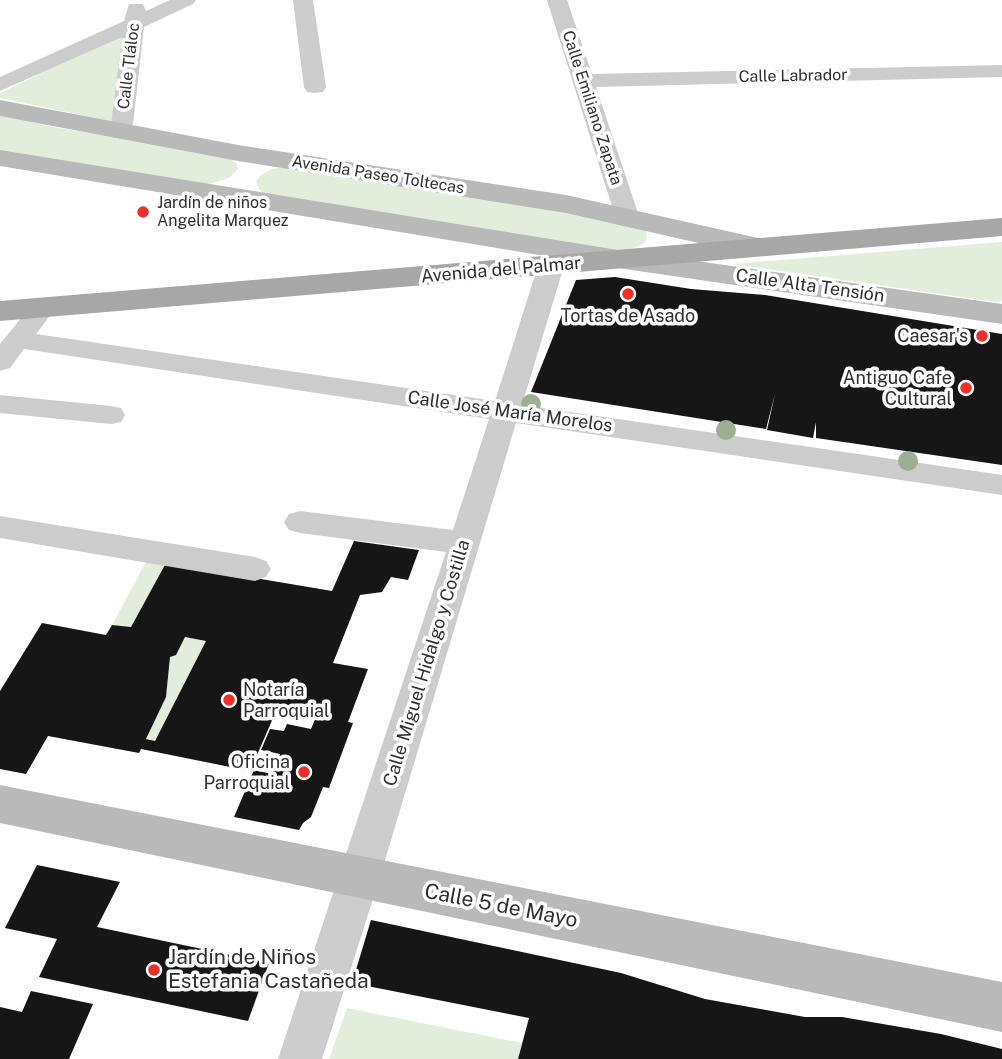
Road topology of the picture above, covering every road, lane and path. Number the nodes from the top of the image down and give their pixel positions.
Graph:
1 (137, 0) edge
2 (186, 0) edge
3 (208, 0) edge
4 (303, 0) edge
5 (557, 0) edge
6 (134, 24) junction
7 (1002, 71) edge
8 (584, 81) junction
9 (0, 85) edge
10 (315, 87) dead end
11 (0, 108) edge
12 (121, 133) junction
13 (238, 153) junction
14 (0, 158) edge
15 (296, 162) junction
16 (193, 191) junction
17 (262, 202) junction
18 (627, 216) junction
19 (1002, 227) edge
20 (755, 247) junction
21 (618, 259) junction
22 (551, 266) junction
23 (43, 307) junction
24 (0, 311) edge
25 (1002, 314) edge
26 (8, 351) edge
27 (0, 404) edge
28 (506, 411) junction
29 (111, 415) dead end
30 (1002, 485) edge
31 (300, 522) dead end
32 (0, 527) edge
33 (464, 544) junction
34 (255, 569) dead end
35 (0, 804) edge
36 (360, 877) junction
37 (1002, 1007) edge
38 (300, 1059) edge

1 - 6 street, Calle Tláloc
2 - 6 street
3 - 6 street
4 - 10 street
5 - 8 street, Calle Emiliano Zapata
6 - 9 street
6 - 12 street, Calle Tláloc
7 - 8 street, Calle Labrador
8 - 18 street, Calle Emiliano Zapata
11 - 12 street, Avenida Paseo Toltecas
12 - 13 street, Avenida Paseo Toltecas
13 - 15 street, Avenida Paseo Toltecas
13 - 16 street
14 - 16 street
15 - 17 street
15 - 18 street, Avenida Paseo Toltecas
16 - 17 street
17 - 21 street
18 - 20 street, Avenida Paseo Toltecas
19 - 20 main road, Avenida del Palmar
20 - 21 main road, Avenida del Palmar
21 - 22 main road, Avenida del Palmar
21 - 25 street, Calle Alta Tensión
22 - 23 main road, Avenida del Palmar
22 - 28 street, Calle Miguel Hidalgo y Costilla
23 - 24 main road, Avenida del Palmar
23 - 26 street
26 - 28 street, Calle José María Morelos
27 - 29 street
28 - 30 street, Calle José María Morelos
28 - 33 street, Calle Miguel Hidalgo y Costilla
31 - 33 street
32 - 34 street
33 - 36 street, Calle Miguel Hidalgo y Costilla
35 - 36 street, Calle 5 de Mayo
36 - 37 street, Calle 5 de Mayo
36 - 38 street, Calle Miguel Hidalgo y Costilla

